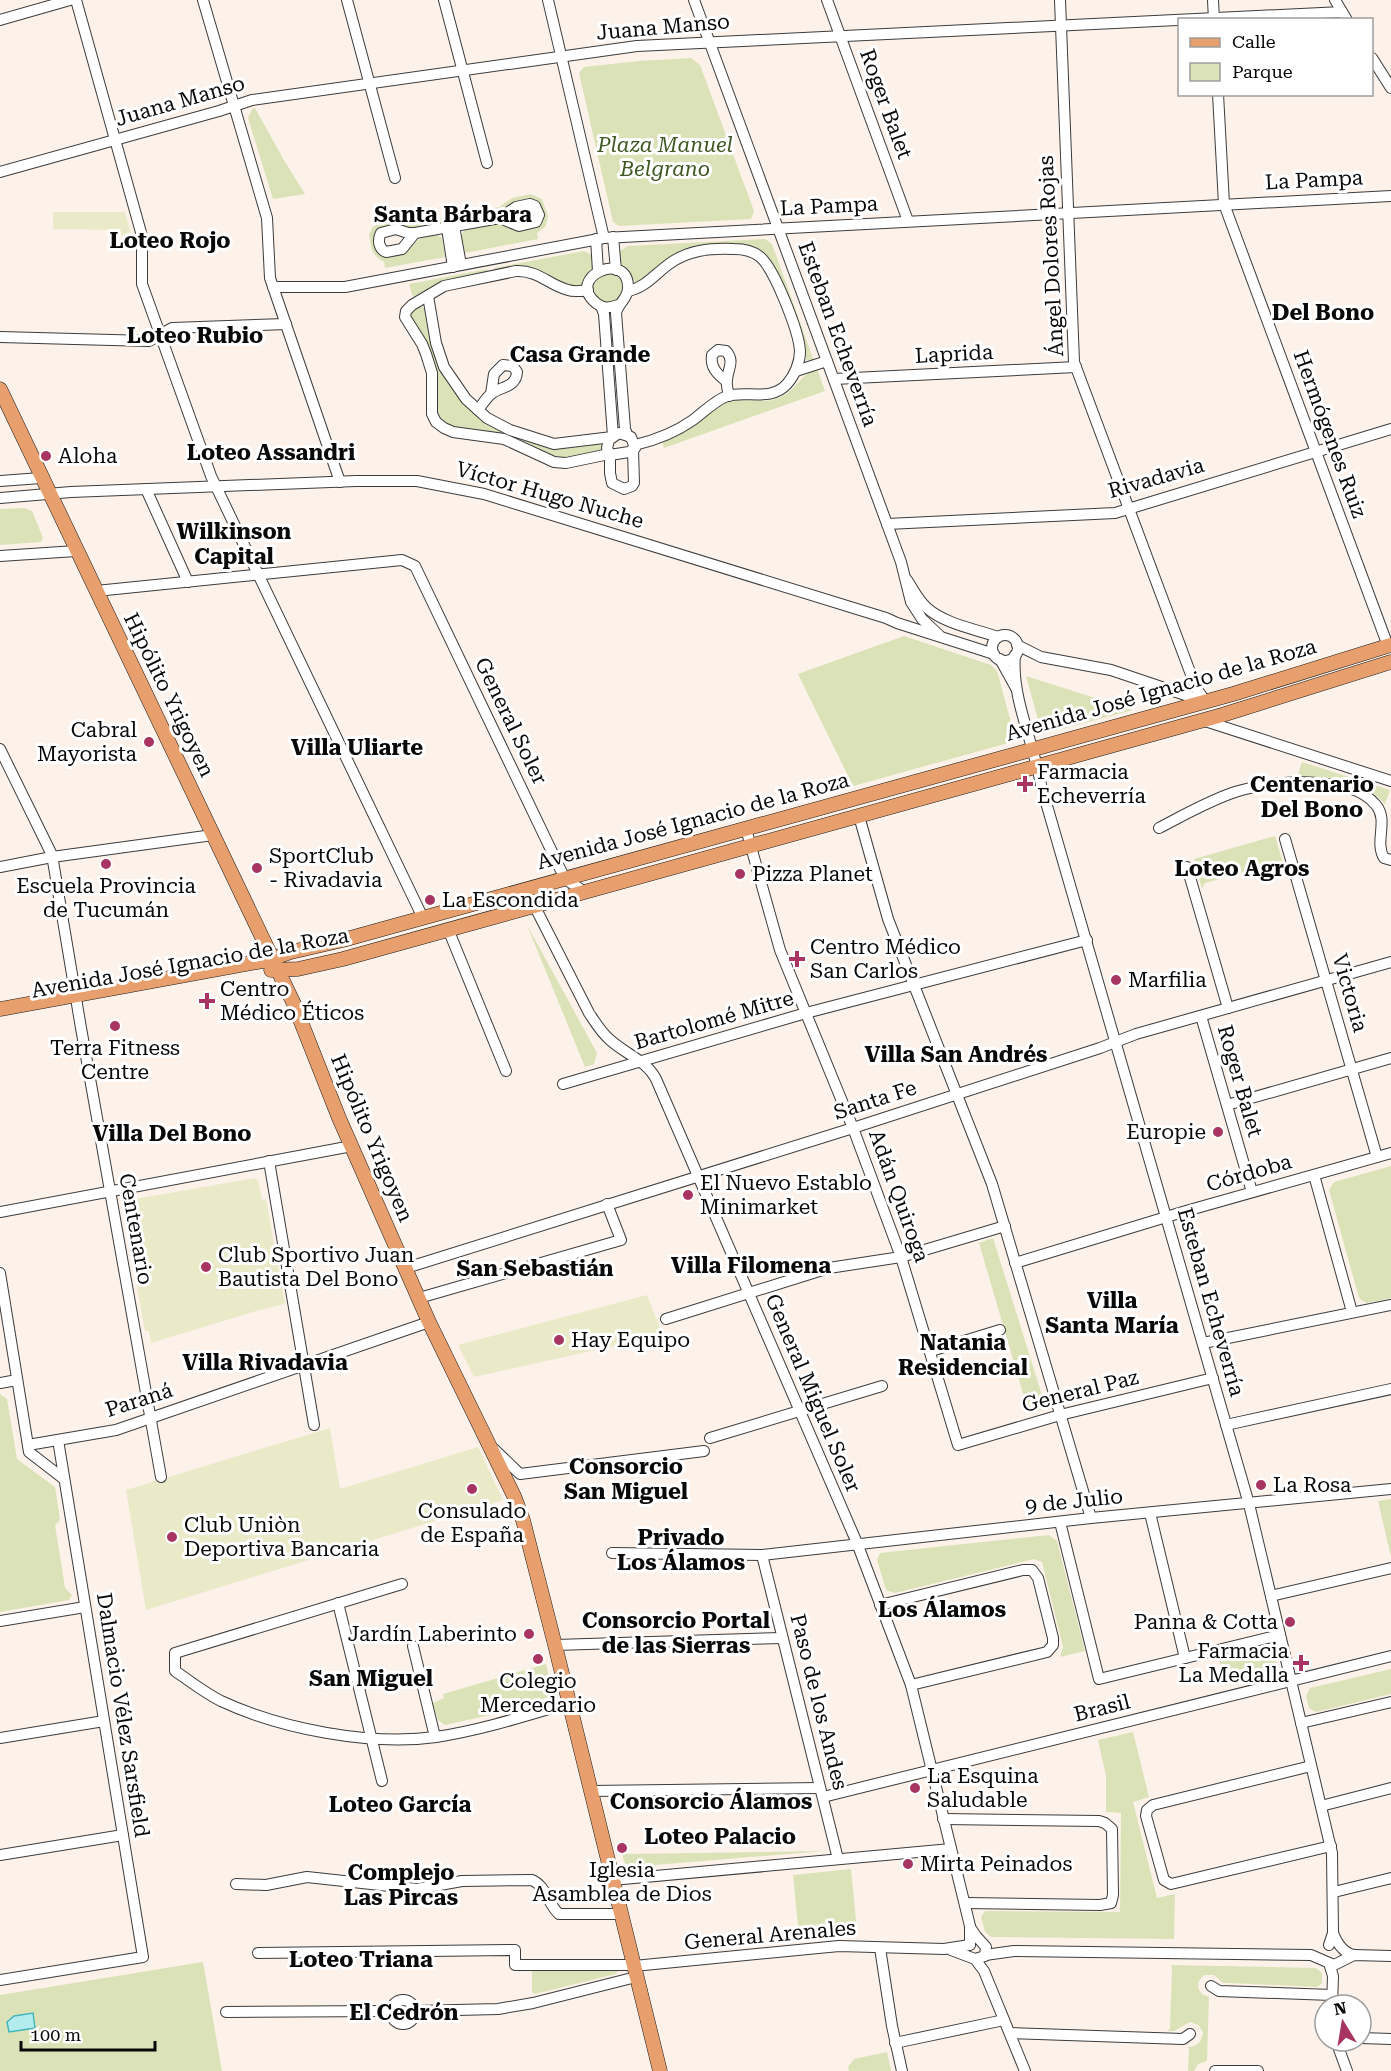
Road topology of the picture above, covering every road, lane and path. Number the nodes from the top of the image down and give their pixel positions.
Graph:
1 (70, 0) edge
2 (76, 0) edge
3 (203, 0) edge
4 (347, 0) edge
5 (444, 0) edge
6 (548, 0) edge
7 (694, 0) edge
8 (827, 0) edge
9 (1060, 0) edge
10 (1213, 0) edge
11 (1335, 0) edge
12 (1345, 16) edge
13 (1214, 18) edge
14 (1258, 18) edge
15 (0, 20) edge
16 (1178, 20) edge
17 (1061, 24) junction
18 (840, 35) junction
19 (709, 42) junction
20 (561, 56) junction
21 (1373, 60) edge
22 (462, 70) junction
23 (369, 83) junction
24 (1391, 88) edge
25 (1218, 96) edge
26 (234, 106) junction
27 (115, 140) junction
28 (487, 163) dead end
29 (0, 172) edge
30 (395, 178) dead end
31 (1391, 196) edge
32 (1224, 204) junction
33 (1069, 212) junction
34 (500, 218) dead end
35 (908, 221) junction
36 (450, 227) junction
37 (778, 228) junction
38 (416, 233) dead end
39 (604, 238) junction
40 (488, 260) junction
41 (457, 266) junction
42 (616, 270) junction
43 (598, 271) junction
44 (492, 276) junction
45 (273, 287) junction
46 (588, 290) junction
47 (628, 291) junction
48 (428, 296) junction
49 (618, 305) junction
50 (601, 306) junction
51 (286, 324) junction
52 (161, 334) junction
53 (0, 337) edge
54 (827, 360) junction
55 (1076, 367) junction
56 (796, 371) junction
57 (834, 379) junction
58 (726, 381) dead end
59 (0, 389) edge
60 (491, 394) dead end
61 (729, 396) junction
62 (478, 410) junction
63 (1391, 429) edge
64 (627, 434) junction
65 (612, 436) junction
66 (634, 447) junction
67 (1316, 452) junction
68 (609, 454) junction
69 (41, 478) junction
70 (0, 481) edge
71 (340, 482) junction
72 (217, 487) junction
73 (146, 489) junction
74 (49, 494) junction
75 (0, 498) edge
76 (1129, 508) junction
77 (887, 525) junction
78 (76, 551) junction
79 (0, 556) edge
80 (260, 574) junction
81 (906, 580) junction
82 (188, 582) junction
83 (96, 591) junction
84 (886, 618) junction
85 (951, 622) junction
86 (927, 623) junction
87 (998, 637) junction
88 (943, 638) junction
89 (1389, 645) edge
90 (1016, 650) junction
91 (997, 657) junction
92 (1391, 662) edge
93 (1017, 689) junction
94 (1206, 702) junction
95 (1202, 720) junction
96 (0, 749) edge
97 (1033, 749) junction
98 (1038, 766) junction
99 (1391, 781) edge
100 (859, 816) junction
101 (1160, 828) dead end
102 (746, 829) junction
103 (213, 835) junction
104 (1285, 839) dead end
105 (751, 845) junction
106 (52, 857) junction
107 (1391, 860) edge
108 (0, 867) edge
109 (1187, 867) dead end
110 (565, 879) junction
111 (585, 892) junction
112 (513, 893) junction
113 (534, 905) junction
114 (423, 918) junction
115 (448, 929) junction
116 (1087, 940) junction
117 (1391, 962) edge
118 (275, 964) junction
119 (1325, 981) junction
120 (914, 985) junction
121 (76, 1000) junction
122 (1227, 1008) junction
123 (0, 1009) edge
124 (806, 1013) junction
125 (1201, 1016) junction
126 (0, 1018) edge
127 (1116, 1042) junction
128 (1391, 1058) edge
129 (641, 1061) junction
130 (1352, 1069) junction
131 (506, 1071) dead end
132 (562, 1084) dead end
133 (957, 1094) junction
134 (1227, 1105) junction
135 (853, 1128) junction
136 (352, 1146) junction
137 (1391, 1153) edge
138 (1377, 1157) junction
139 (269, 1161) junction
140 (1314, 1175) junction
141 (698, 1176) junction
142 (109, 1190) junction
143 (1252, 1192) junction
144 (607, 1204) junction
145 (0, 1212) edge
146 (1167, 1218) junction
147 (1005, 1226) junction
148 (902, 1257) junction
149 (1015, 1263) junction
150 (406, 1268) junction
151 (0, 1273) edge
152 (749, 1293) junction
153 (419, 1298) junction
154 (1391, 1305) edge
155 (1352, 1312) junction
156 (666, 1319) dead end
157 (429, 1322) junction
158 (1000, 1330) dead end
159 (1203, 1343) junction
160 (931, 1351) junction
161 (304, 1365) junction
162 (1213, 1378) junction
163 (17, 1380) junction
164 (0, 1383) edge
165 (882, 1386) dead end
166 (1391, 1389) edge
167 (800, 1411) junction
168 (1060, 1415) junction
169 (150, 1418) junction
170 (314, 1425) dead end
171 (1226, 1425) junction
172 (710, 1438) dead end
173 (58, 1440) junction
174 (28, 1445) junction
175 (958, 1445) joint
176 (492, 1447) junction
177 (704, 1451) dead end
178 (161, 1477) dead end
179 (64, 1479) junction
180 (1391, 1489) edge
181 (1249, 1504) junction
182 (1150, 1513) junction
183 (1091, 1518) junction
184 (1060, 1522) junction
185 (857, 1544) junction
186 (612, 1553) dead end
187 (762, 1555) junction
188 (1391, 1568) edge
189 (402, 1584) dead end
190 (1270, 1596) junction
191 (338, 1603) junction
192 (880, 1605) junction
193 (86, 1607) junction
194 (0, 1621) edge
195 (1280, 1635) junction
196 (782, 1638) junction
197 (413, 1646) dead end
198 (555, 1646) junction
199 (1391, 1656) edge
200 (1185, 1658) junction
201 (1291, 1681) junction
202 (911, 1685) junction
203 (1391, 1702) edge
204 (569, 1704) junction
205 (104, 1721) junction
206 (1301, 1723) junction
207 (435, 1737) junction
208 (0, 1738) edge
209 (371, 1738) junction
210 (1311, 1767) junction
211 (932, 1770) junction
212 (382, 1780) dead end
213 (1391, 1788) edge
214 (591, 1791) junction
215 (821, 1792) junction
216 (1321, 1806) junction
217 (943, 1819) junction
218 (123, 1835) junction
219 (1330, 1846) junction
220 (951, 1849) junction
221 (0, 1855) edge
222 (838, 1860) junction
223 (1391, 1878) edge
224 (612, 1880) junction
225 (236, 1884) dead end
226 (1334, 1892) junction
227 (965, 1904) junction
228 (621, 1914) junction
229 (970, 1926) junction
230 (970, 1945) junction
231 (880, 1948) junction
232 (945, 1949) junction
233 (258, 1953) dead end
234 (981, 1953) junction
235 (1336, 1955) junction
236 (1391, 1956) edge
237 (634, 1969) junction
238 (0, 1980) edge
239 (1211, 1986) dead end
240 (1332, 1993) edge
241 (1313, 1998) edge
242 (390, 2011) junction
243 (415, 2011) junction
244 (225, 2012) dead end
245 (1004, 2020) junction
246 (1010, 2033) junction
247 (1190, 2034) dead end
248 (1373, 2038) edge
249 (1391, 2039) edge
250 (896, 2043) junction
251 (1340, 2053) edge
252 (660, 2071) edge
253 (902, 2071) edge
254 (1025, 2071) edge
255 (1215, 2071) edge
256 (1258, 2071) edge
257 (1347, 2071) edge

1 - 15 street
2 - 27 street
3 - 26 street
4 - 23 street
5 - 22 street
6 - 20 street
7 - 19 street, Esteban Echeverría
8 - 18 street, Roger Balet
9 - 17 street, Ángel Dolores Rojas
10 - 13 street
11 - 12 street
12 - 14 street, Juana Manso
16 - 17 street, Juana Manso
17 - 18 street, Juana Manso
17 - 33 street, Ángel Dolores Rojas
18 - 19 street, Juana Manso
18 - 35 street, Roger Balet
19 - 20 street, Juana Manso
19 - 37 street, Esteban Echeverría
20 - 22 street, Juana Manso
20 - 39 street
21 - 24 street
22 - 23 street, Juana Manso
22 - 28 street
23 - 26 street, Juana Manso
23 - 30 street
25 - 32 street, Hermógenes Ruiz
26 - 27 street, Juana Manso
26 - 45 street
27 - 29 street, Juana Manso
27 - 52 street
31 - 32 street, La Pampa
32 - 33 street, La Pampa
32 - 67 street, Hermógenes Ruiz
33 - 35 street, La Pampa
33 - 55 street, Ángel Dolores Rojas
34 - 36 street
35 - 37 street, La Pampa
36 - 38 street
36 - 41 street
37 - 39 street, La Pampa
37 - 54 street, Esteban Echeverría
39 - 40 street, La Pampa
39 - 42 street
39 - 43 street
40 - 41 street, La Pampa
40 - 44 street
41 - 45 street, La Pampa
42 - 43 street
42 - 47 street
43 - 46 street
44 - 46 street
44 - 48 street
45 - 51 street
46 - 50 street
47 - 49 street
47 - 56 street
48 - 62 street
48 - 68 street
49 - 50 street
49 - 64 street
50 - 65 street
51 - 52 street
51 - 71 street
52 - 53 street
52 - 72 street
54 - 56 street
54 - 57 street, Esteban Echeverría
55 - 57 street, Laprida
55 - 76 street, Ángel Dolores Rojas
56 - 61 street
57 - 77 street, Esteban Echeverría
58 - 61 street
59 - 69 main road, Hipólito Yrigoyen
60 - 62 street
61 - 66 street
62 - 65 street
63 - 67 street, Rivadavia
64 - 65 street
64 - 66 street
65 - 68 street
66 - 68 street
66 - 68 street
67 - 76 street, Rivadavia
67 - 89 street, Hermógenes Ruiz
69 - 70 street
69 - 74 main road, Hipólito Yrigoyen
71 - 72 street, Víctor Hugo Nuche
71 - 84 street, Víctor Hugo Nuche
72 - 73 street, Víctor Hugo Nuche
72 - 80 street
73 - 74 street, Víctor Hugo Nuche
73 - 82 street
74 - 75 street, Víctor Hugo Nuche
74 - 78 main road, Hipólito Yrigoyen
76 - 77 street, Rivadavia
76 - 94 street, Ángel Dolores Rojas
77 - 81 street, Esteban Echeverría
78 - 79 street
78 - 83 main road, Hipólito Yrigoyen
80 - 82 street
80 - 110 street, General Soler
80 - 114 street
81 - 85 street, Esteban Echeverría
81 - 86 street, Esteban Echeverría
82 - 83 street
83 - 103 main road, Hipólito Yrigoyen
84 - 86 street, Víctor Hugo Nuche
84 - 88 street, Víctor Hugo Nuche
85 - 86 street, Esteban Echeverría
85 - 87 street, Esteban Echeverría
86 - 88 street, Esteban Echeverría
87 - 90 street
87 - 91 street
88 - 91 street, Esteban Echeverría
89 - 94 main road, Avenida José Ignacio de la Roza
90 - 91 street
90 - 93 street, Esteban Echeverría
90 - 94 street
91 - 93 street, Esteban Echeverría
92 - 95 main road, Avenida José Ignacio de la Roza
93 - 97 street, Esteban Echeverría
94 - 97 main road, Avenida José Ignacio de la Roza
95 - 98 main road, Avenida José Ignacio de la Roza
95 - 99 street
96 - 106 street, Centenario
97 - 98 street, Esteban Echeverría
97 - 102 main road, Avenida José Ignacio de la Roza
98 - 100 main road, Avenida José Ignacio de la Roza
98 - 116 street, Esteban Echeverría
100 - 105 main road, Avenida José Ignacio de la Roza
100 - 120 street
101 - 107 street
102 - 105 street, Adán Quiroga
102 - 110 main road, Avenida José Ignacio de la Roza
103 - 106 street
103 - 118 main road, Hipólito Yrigoyen
104 - 119 street, Victoria
105 - 111 main road, Avenida José Ignacio de la Roza
105 - 124 street, Adán Quiroga
106 - 108 street
106 - 121 street, Centenario
109 - 122 street, Roger Balet
110 - 111 street
110 - 112 main road, Avenida José Ignacio de la Roza
111 - 113 main road, Avenida José Ignacio de la Roza
112 - 113 street
112 - 114 main road, Avenida José Ignacio de la Roza
113 - 115 main road, Avenida José Ignacio de la Roza
113 - 129 street, General Miguel Soler
114 - 118 main road, Avenida José Ignacio de la Roza
115 - 118 main road, Avenida José Ignacio de la Roza
115 - 131 street
116 - 120 street, Bartolomé Mitre
116 - 127 street, Esteban Echeverría
117 - 119 street, Santa Fe
118 - 121 main road, Avenida José Ignacio de la Roza
118 - 136 main road, Hipólito Yrigoyen
119 - 122 street, Santa Fe
119 - 130 street, Victoria
120 - 124 street, Bartolomé Mitre
120 - 133 street
121 - 123 main road, Avenida José Ignacio de la Roza
121 - 126 main road, Avenida José Ignacio de la Roza
121 - 142 street, Centenario
122 - 125 street, Santa Fe
124 - 129 street, Bartolomé Mitre
124 - 135 street, Adán Quiroga
125 - 127 street, Santa Fe
125 - 134 street, Roger Balet
127 - 133 street, Santa Fe
127 - 146 street, Esteban Echeverría
128 - 130 street
129 - 132 street, Bartolomé Mitre
129 - 141 street, General Miguel Soler
130 - 134 street
130 - 138 street, Victoria
133 - 135 street, Santa Fe
133 - 147 street
134 - 143 street, Roger Balet
135 - 141 street, Santa Fe
135 - 148 street, Adán Quiroga
136 - 139 street
136 - 150 main road, Hipólito Yrigoyen
137 - 138 street, Córdoba
138 - 140 street, Córdoba
139 - 142 street
139 - 161 street
140 - 143 street, Córdoba
140 - 155 street
141 - 144 street, Santa Fe
141 - 152 street, General Miguel Soler
142 - 145 street
142 - 169 street, Centenario
143 - 146 street, Córdoba
144 - 150 street, Santa Fe
144 - 153 street
146 - 149 street, Córdoba
146 - 159 street, Esteban Echeverría
147 - 148 street
147 - 149 street
148 - 152 street
148 - 160 street, Adán Quiroga
149 - 168 street
150 - 153 main road, Hipólito Yrigoyen
151 - 163 street
152 - 156 street
152 - 167 street, General Miguel Soler
153 - 157 main road, Hipólito Yrigoyen
154 - 155 street
155 - 159 street
157 - 161 street, Paraná
157 - 176 main road, Hipólito Yrigoyen
158 - 160 street
159 - 162 street, Esteban Echeverría
160 - 175 street, Adán Quiroga
161 - 169 street, Paraná
161 - 170 street
162 - 168 street, General Paz
162 - 171 street, Esteban Echeverría
163 - 164 street
163 - 174 street
165 - 167 street
166 - 171 street
167 - 172 street
167 - 185 street, General Miguel Soler
168 - 175 street, General Paz
168 - 183 street
169 - 173 street, Paraná
169 - 178 street, Centenario
171 - 181 street, Esteban Echeverría
173 - 174 street, Paraná
173 - 179 street, Dalmacio Vélez Sarsfield
174 - 179 street
176 - 177 street
176 - 198 main road, Hipólito Yrigoyen
179 - 193 street, Dalmacio Vélez Sarsfield
180 - 181 street, 9 de Julio
181 - 182 street, 9 de Julio
181 - 190 street, Esteban Echeverría
182 - 183 street, 9 de Julio
182 - 200 street
183 - 184 street, 9 de Julio
184 - 185 street, 9 de Julio
184 - 200 street, Brasil
185 - 187 street, 9 de Julio
185 - 192 street, General Miguel Soler
186 - 187 street, 9 de Julio
187 - 196 street, Paso de los Andes
188 - 190 street
189 - 191 street
190 - 195 street, Esteban Echeverría
191 - 209 street
191 - 209 street
192 - 202 street, General Miguel Soler
192 - 202 street
193 - 194 street
193 - 205 street, Dalmacio Vélez Sarsfield
195 - 200 street, Brasil
195 - 201 street, Esteban Echeverría
196 - 198 street
196 - 215 street, Paso de los Andes
197 - 207 street
198 - 204 main road, Hipólito Yrigoyen
199 - 201 street, Brasil
201 - 206 street, Esteban Echeverría
201 - 211 street, Brasil
202 - 211 street, General Miguel Soler
203 - 206 street
204 - 207 street
204 - 214 main road, Hipólito Yrigoyen
205 - 208 street
205 - 218 street, Dalmacio Vélez Sarsfield
206 - 210 street, Esteban Echeverría
207 - 209 street
209 - 212 street
210 - 216 street, Esteban Echeverría
210 - 219 street
211 - 215 street, Brasil
211 - 217 street, General Miguel Soler
213 - 216 street
214 - 215 street, Brasil
214 - 224 main road, Hipólito Yrigoyen
215 - 222 street, Paso de los Andes
216 - 219 street, Esteban Echeverría
217 - 220 street, General Miguel Soler
217 - 227 street
218 - 221 street
218 - 238 street, Dalmacio Vélez Sarsfield
219 - 226 street, Esteban Echeverría
220 - 222 street
220 - 227 street, General Miguel Soler
222 - 224 street
223 - 226 street
224 - 228 main road, Hipólito Yrigoyen
225 - 228 street
226 - 235 street, Esteban Echeverría
227 - 229 street, General Miguel Soler
228 - 237 main road, Hipólito Yrigoyen
229 - 230 street, General Miguel Soler
229 - 234 street, General Miguel Soler
230 - 232 street, General Arenales
230 - 234 street, General Miguel Soler
231 - 232 street, General Arenales
231 - 237 street, General Arenales
231 - 250 street
232 - 234 street, General Arenales
233 - 237 street
234 - 235 street, General Arenales
234 - 245 street, General Miguel Soler
235 - 236 street, General Arenales
235 - 240 street, Esteban Echeverría
237 - 243 street
237 - 252 main road, Hipólito Yrigoyen
239 - 241 street
242 - 243 street
242 - 243 street
242 - 244 street
245 - 246 street, General Miguel Soler
245 - 250 street
246 - 247 street
246 - 254 street, General Miguel Soler
248 - 249 street
250 - 253 street
251 - 257 street
255 - 256 street

